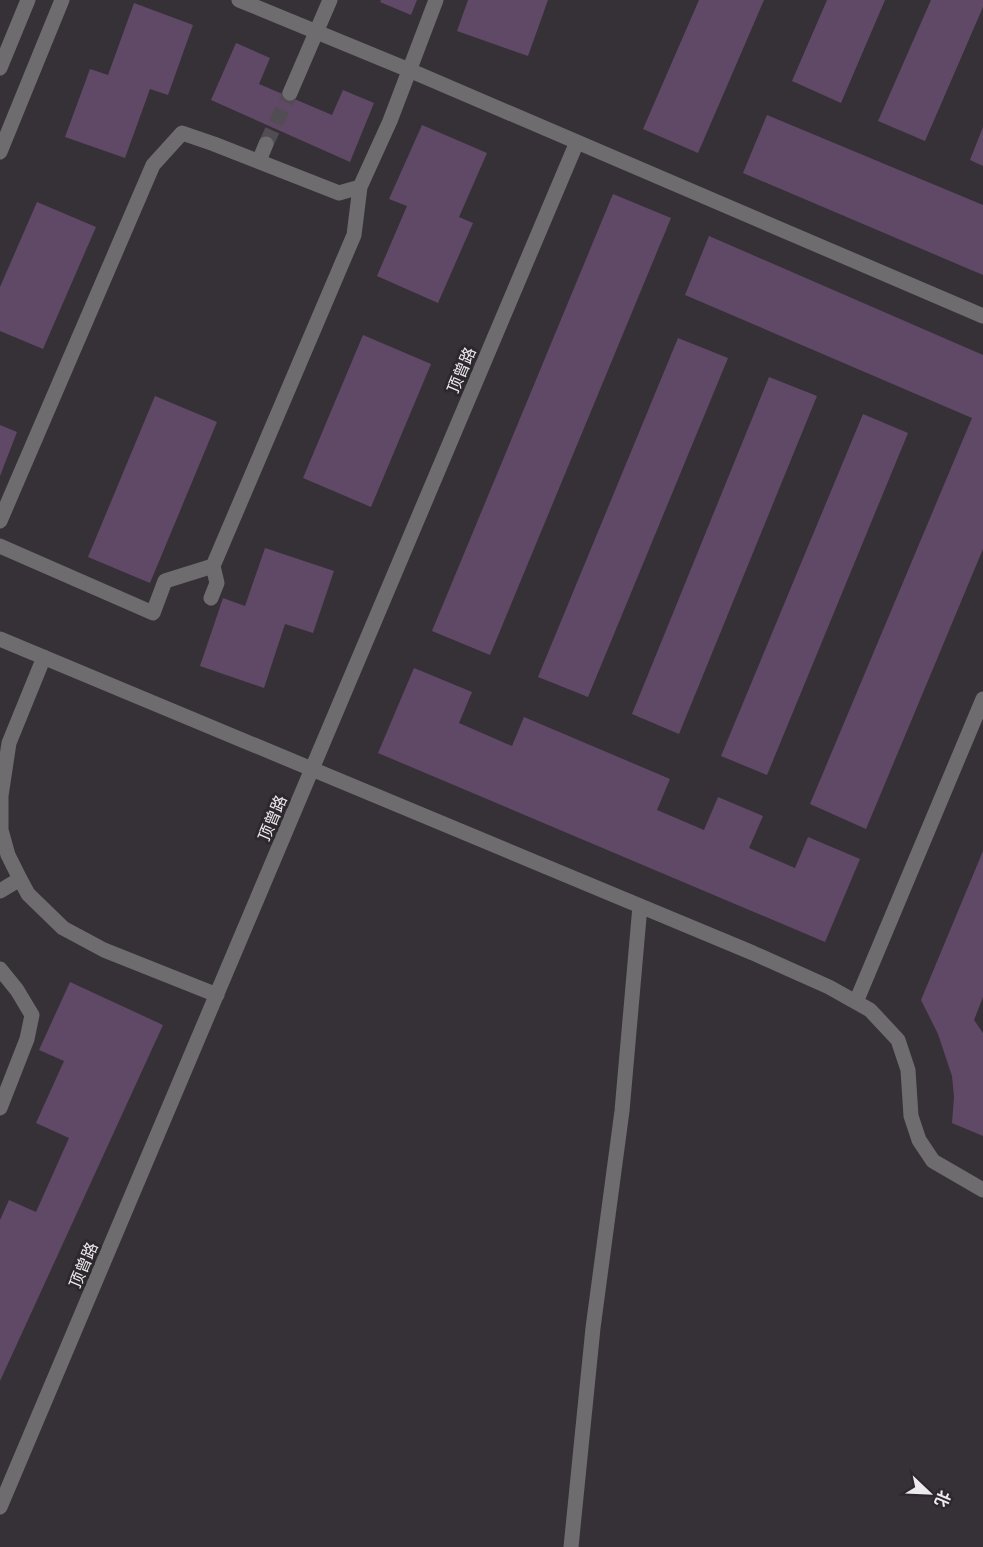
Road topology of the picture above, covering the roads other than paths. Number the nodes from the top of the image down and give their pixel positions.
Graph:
1 (27, 0) edge
2 (62, 0) edge
3 (239, 0) edge
4 (330, 0) edge
5 (436, 0) edge
6 (316, 31) junction
7 (0, 68) edge
8 (409, 70) junction
9 (290, 93) tunnel mouth
10 (577, 142) junction
11 (266, 144) tunnel mouth
12 (0, 152) edge
13 (259, 161) junction
14 (360, 187) junction
15 (983, 316) edge
16 (0, 521) edge
17 (0, 546) edge
18 (213, 566) junction
19 (211, 598) dead end
20 (0, 639) edge
21 (44, 657) junction
22 (983, 699) edge
23 (312, 770) junction
24 (20, 879) junction
25 (0, 891) edge
26 (640, 906) junction
27 (0, 969) edge
28 (217, 995) junction
29 (856, 1002) junction
30 (0, 1108) edge
31 (983, 1190) edge
32 (0, 1507) edge
33 (571, 1547) edge

1 - 7 street
2 - 12 street
3 - 6 street
4 - 6 street
5 - 8 street
6 - 8 street
6 - 9 street
8 - 10 street
8 - 14 street
10 - 15 street
10 - 23 street, 顶曾路
11 - 13 street
13 - 14 street
13 - 16 street
14 - 18 street
17 - 18 street
18 - 19 street
20 - 21 street
21 - 23 street
21 - 24 street
22 - 29 street
23 - 26 street
23 - 28 street, 顶曾路
24 - 25 street
24 - 28 street
26 - 29 street
26 - 33 street
27 - 30 street
28 - 32 street, 顶曾路
29 - 31 street

